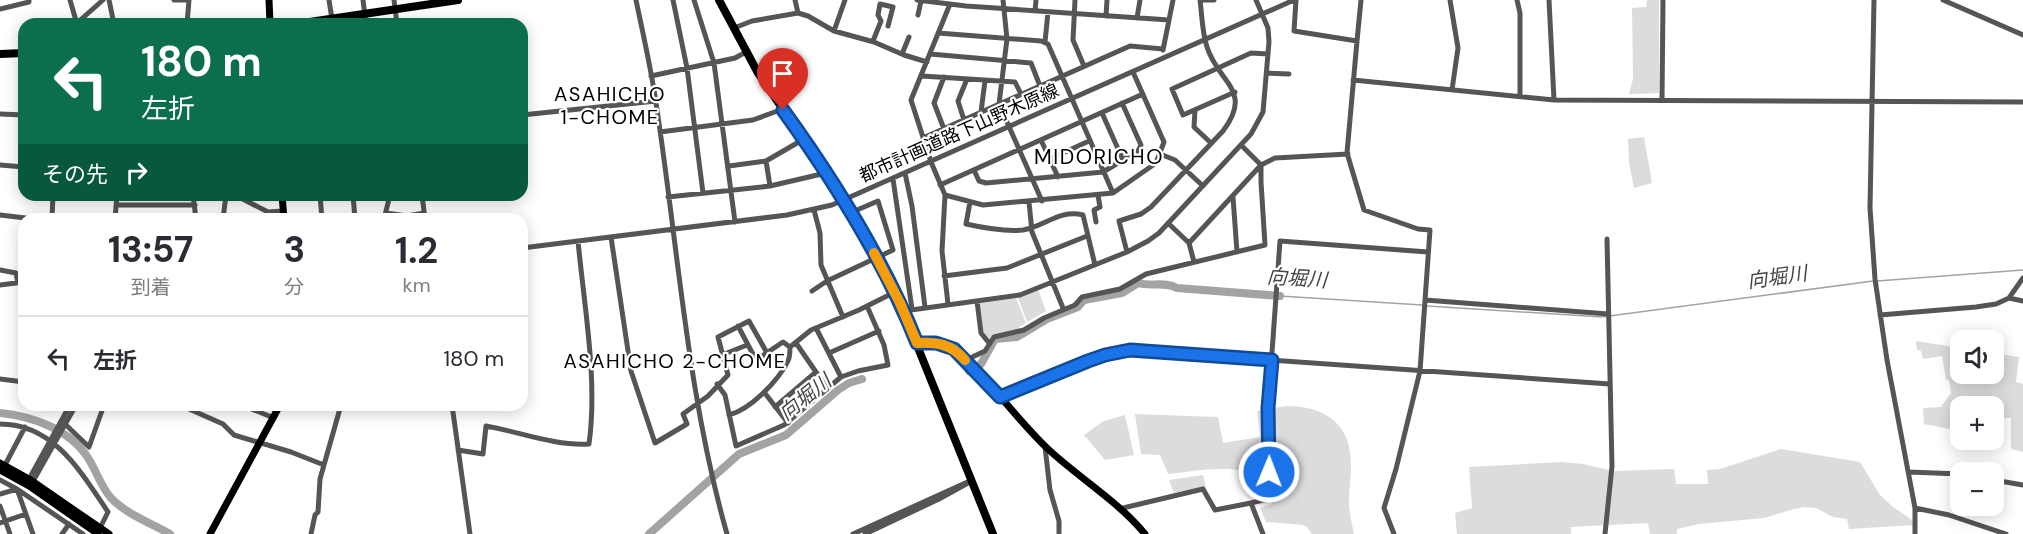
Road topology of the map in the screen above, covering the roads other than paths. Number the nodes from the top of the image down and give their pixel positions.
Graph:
1 (29, 0) edge
2 (69, 0) edge
3 (103, 0) edge
4 (109, 0) edge
5 (174, 0) edge
6 (189, 0) edge
7 (269, 0) edge
8 (329, 0) edge
9 (363, 0) edge
10 (458, 0) edge
11 (636, 0) edge
12 (673, 0) edge
13 (694, 0) edge
14 (719, 0) edge
15 (795, 0) edge
16 (845, 0) edge
17 (919, 0) edge
18 (1003, 0) edge
19 (1036, 0) edge
20 (1075, 0) edge
21 (1107, 0) edge
22 (1140, 0) edge
23 (1173, 0) edge
24 (1201, 0) edge
25 (1214, 0) edge
26 (1256, 0) edge
27 (1295, 0) edge
28 (1360, 0) edge
29 (1450, 0) edge
30 (1517, 0) edge
31 (1549, 0) edge
32 (1663, 0) edge
33 (1874, 0) edge
34 (1942, 0) edge
35 (966, 3) edge
36 (950, 4) junction
37 (395, 5) edge
38 (0, 9) edge
39 (1004, 9) junction
40 (1035, 11) junction
41 (1048, 12) junction
42 (798, 13) junction
43 (364, 14) junction
44 (1075, 14) junction
45 (1262, 14) junction
46 (918, 15) dead end
47 (1106, 16) junction
48 (75, 18) edge
49 (83, 18) edge
50 (113, 18) edge
51 (188, 18) edge
52 (270, 18) edge
53 (332, 18) edge
54 (338, 18) edge
55 (365, 18) edge
56 (1137, 18) junction
57 (1169, 20) junction
58 (888, 26) dead end
59 (734, 28) junction
60 (834, 31) junction
61 (939, 33) junction
62 (2023, 35) edge
63 (909, 37) dead end
64 (1007, 39) junction
65 (1205, 40) junction
66 (1357, 40) junction
67 (873, 41) junction
68 (1045, 42) junction
69 (1163, 49) junction
70 (746, 52) junction
71 (18, 53) edge
72 (0, 54) edge
73 (902, 54) junction
74 (930, 54) junction
75 (1268, 54) junction
76 (1166, 57) junction
77 (1004, 60) junction
78 (927, 62) junction
79 (714, 63) junction
80 (1084, 66) junction
81 (687, 68) junction
82 (1216, 68) junction
83 (1133, 72) junction
84 (1267, 73) junction
85 (1289, 74) dead end
86 (651, 76) junction
87 (922, 76) junction
88 (1060, 76) junction
89 (944, 77) junction
90 (967, 79) junction
91 (1353, 80) junction
92 (985, 81) junction
93 (1002, 82) junction
94 (1040, 86) junction
95 (1452, 90) junction
96 (1235, 92) junction
97 (1021, 94) junction
98 (1143, 94) junction
99 (1520, 96) junction
100 (1071, 99) junction
101 (1662, 99) junction
102 (1554, 100) junction
103 (1872, 100) junction
104 (656, 101) junction
105 (2023, 102) edge
106 (1122, 103) junction
107 (999, 104) junction
108 (783, 110) junction
109 (1195, 110) junction
110 (981, 112) junction
111 (1102, 112) junction
112 (0, 114) edge
113 (528, 114) edge
114 (18, 115) edge
115 (964, 120) junction
116 (1081, 122) junction
117 (724, 124) junction
118 (695, 127) junction
119 (1009, 127) junction
120 (944, 129) junction
121 (660, 132) junction
122 (923, 138) junction
123 (804, 139) junction
124 (1041, 140) junction
125 (1089, 141) junction
126 (1211, 143) junction
127 (1241, 145) junction
128 (1019, 149) junction
129 (1160, 154) junction
130 (1348, 154) junction
131 (1050, 159) junction
132 (1123, 160) junction
133 (766, 161) junction
134 (931, 162) junction
135 (0, 165) edge
136 (1261, 165) junction
137 (18, 166) edge
138 (729, 166) junction
139 (974, 170) junction
140 (1186, 170) junction
141 (1103, 172) junction
142 (826, 173) junction
143 (905, 173) junction
144 (1058, 177) junction
145 (893, 178) junction
146 (1033, 179) junction
147 (940, 185) junction
148 (770, 186) junction
149 (1203, 186) junction
150 (732, 190) junction
151 (704, 193) junction
152 (1113, 193) junction
153 (945, 195) junction
154 (1098, 195) junction
155 (1233, 196) junction
156 (668, 197) junction
157 (116, 201) edge
158 (195, 201) edge
159 (247, 201) edge
160 (843, 201) junction
161 (1042, 201) junction
162 (970, 202) junction
163 (1029, 202) junction
164 (116, 205) junction
165 (195, 205) junction
166 (814, 210) junction
167 (116, 213) edge
168 (196, 213) edge
169 (273, 213) edge
170 (850, 213) junction
171 (0, 215) edge
172 (18, 216) edge
173 (735, 222) junction
174 (1096, 222) dead end
175 (1168, 224) junction
176 (1031, 228) junction
177 (672, 230) junction
178 (1087, 236) junction
179 (611, 237) junction
180 (1607, 239) dead end
181 (578, 241) junction
182 (1189, 243) junction
183 (528, 247) edge
184 (1127, 252) junction
185 (1238, 252) junction
186 (1428, 252) junction
187 (1041, 255) junction
188 (875, 256) junction
189 (1194, 262) junction
190 (1095, 264) junction
191 (0, 270) edge
192 (944, 276) junction
193 (18, 277) edge
194 (2023, 278) edge
195 (827, 281) junction
196 (1053, 282) junction
197 (18, 283) edge
198 (0, 285) edge
199 (812, 291) dead end
200 (895, 292) junction
201 (2009, 298) junction
202 (1425, 300) junction
203 (977, 301) junction
204 (2023, 301) edge
205 (948, 304) junction
206 (867, 306) junction
207 (925, 307) junction
208 (1064, 308) junction
209 (908, 310) junction
210 (1608, 314) junction
211 (1880, 315) junction
212 (843, 317) junction
213 (738, 326) junction
214 (816, 328) junction
215 (879, 331) junction
216 (796, 343) junction
217 (917, 343) junction
218 (989, 343) junction
219 (747, 345) junction
220 (790, 347) junction
221 (829, 352) junction
222 (767, 354) junction
223 (722, 355) junction
224 (1272, 360) junction
225 (967, 361) junction
226 (1420, 370) junction
227 (816, 372) junction
228 (841, 377) junction
229 (0, 379) edge
230 (18, 381) edge
231 (717, 384) junction
232 (1610, 384) junction
233 (826, 388) junction
234 (764, 392) junction
235 (1000, 397) junction
236 (699, 404) junction
237 (775, 407) junction
238 (68, 411) edge
239 (72, 411) edge
240 (102, 411) edge
241 (196, 411) edge
242 (257, 411) edge
243 (277, 411) edge
244 (338, 411) edge
245 (453, 411) edge
246 (729, 415) junction
247 (274, 418) junction
248 (788, 423) junction
249 (0, 424) edge
250 (64, 425) junction
251 (25, 428) junction
252 (54, 441) junction
253 (260, 444) junction
254 (1045, 447) junction
255 (458, 450) junction
256 (324, 465) junction
257 (2, 466) edge
258 (1909, 472) junction
259 (1950, 474) edge
260 (0, 480) edge
261 (972, 480) junction
262 (30, 482) junction
263 (2004, 482) edge
264 (2023, 485) edge
265 (17, 489) junction
266 (0, 495) edge
267 (1251, 503) junction
268 (0, 506) edge
269 (1915, 508) junction
270 (1119, 509) junction
271 (26, 514) junction
272 (3, 522) edge
273 (69, 524) junction
274 (99, 531) edge
275 (10, 534) edge
276 (33, 534) edge
277 (62, 534) edge
278 (83, 534) edge
279 (109, 534) edge
280 (210, 534) edge
281 (311, 534) edge
282 (470, 534) edge
283 (727, 534) edge
284 (853, 534) edge
285 (865, 534) edge
286 (993, 534) edge
287 (1059, 534) edge
288 (1145, 534) edge
289 (1263, 534) edge
290 (1394, 534) edge
291 (1605, 534) edge
292 (1916, 534) edge
293 (2006, 534) edge

1 - 38 street
2 - 48 street
3 - 49 street
4 - 50 street
5 - 6 street
6 - 51 street
7 - 52 main road
8 - 53 street
9 - 43 street
10 - 37 highway
11 - 86 street
12 - 81 street
13 - 79 street
14 - 59 highway
15 - 42 street
16 - 60 street
17 - 36 street
17 - 46 street
18 - 39 street
19 - 40 street
20 - 44 street
21 - 47 street
22 - 56 street
23 - 57 street
24 - 25 street
24 - 65 street
26 - 45 street
27 - 45 street, 都市計画道路下山野木原線
27 - 66 street
28 - 66 street
29 - 95 street
30 - 99 street
31 - 102 street
32 - 101 street
33 - 103 street
34 - 62 street
35 - 36 street
35 - 39 street
36 - 61 street
37 - 43 highway
39 - 40 street
39 - 64 street
40 - 41 street
41 - 44 street
41 - 68 street
42 - 59 street
42 - 60 street
43 - 54 highway
43 - 55 street
44 - 47 street
44 - 80 street
45 - 65 street, 都市計画道路下山野木原線
45 - 75 street
47 - 56 street
56 - 57 street
57 - 69 street
58 - 67 street
59 - 70 highway
60 - 67 street
61 - 64 street
61 - 74 street
63 - 73 street
64 - 68 street
64 - 77 street
65 - 76 street, 都市計画道路下山野木原線
65 - 82 street
66 - 91 street
67 - 73 street
68 - 88 street
69 - 76 street
69 - 80 street
70 - 79 street
70 - 108 highway
71 - 72 highway
73 - 78 street
74 - 77 street
74 - 78 street
75 - 82 street
75 - 84 street
76 - 83 street, 都市計画道路下山野木原線
77 - 93 street
77 - 94 street
78 - 87 street
79 - 81 street
79 - 117 street
80 - 88 street
81 - 86 street
81 - 118 street
82 - 96 street
82 - 109 street
83 - 98 street
83 - 100 street, 都市計画道路下山野木原線
84 - 85 street
84 - 127 street
86 - 104 street
87 - 89 street
87 - 122 street
88 - 94 street
88 - 100 street
89 - 90 street
89 - 120 street
90 - 92 street
90 - 115 street
91 - 95 street
91 - 130 street
92 - 93 street
92 - 110 street
93 - 97 street
93 - 107 street
94 - 97 street
95 - 99 street
96 - 109 street
96 - 126 street
97 - 107 street
98 - 106 street
98 - 129 street
99 - 102 street
100 - 116 street
100 - 119 street, 都市計画道路下山野木原線
101 - 102 street
101 - 103 street
103 - 105 street
103 - 211 street
104 - 113 street
104 - 121 street
106 - 111 street
106 - 132 street
107 - 110 street
107 - 119 street
108 - 117 street
108 - 123 highway
109 - 126 street
110 - 115 street
111 - 116 street
111 - 132 street
112 - 114 street
115 - 120 street
116 - 124 street
116 - 125 street
117 - 118 street
117 - 138 street
118 - 121 street
118 - 151 street
119 - 128 street
119 - 134 street, 都市計画道路下山野木原線
120 - 122 street
121 - 156 street
122 - 134 street
123 - 133 street
123 - 142 highway
124 - 128 street
124 - 131 street
125 - 131 street
125 - 141 street
126 - 140 street
127 - 136 street
127 - 149 street
128 - 139 street
128 - 146 street
129 - 140 street
129 - 152 street
130 - 136 street
130 - 186 street
131 - 144 street
132 - 141 street
133 - 138 street
133 - 148 street
134 - 143 street, 都市計画道路下山野木原線
134 - 147 street
135 - 137 street
136 - 155 street
136 - 185 street
138 - 150 street
139 - 146 street
139 - 147 street
140 - 149 street
140 - 184 street
141 - 144 street
141 - 152 street
142 - 148 street
142 - 160 highway
143 - 145 street, 都市計画道路下山野木原線
143 - 207 street
144 - 146 street
145 - 160 street, 都市計画道路下山野木原線
145 - 209 street
146 - 161 street
147 - 153 street
148 - 150 street
149 - 175 street
150 - 151 street
150 - 173 street
151 - 156 street
152 - 154 street
153 - 162 street
153 - 192 street
154 - 161 street
154 - 174 street
155 - 182 street
155 - 185 street
156 - 177 street
157 - 164 street
158 - 165 street
159 - 169 street
160 - 166 street, 都市計画道路下山野木原線
160 - 170 highway
161 - 163 street
162 - 163 street
162 - 176 street
163 - 176 street
164 - 165 street
164 - 167 street
165 - 168 street
166 - 173 street, 都市計画道路下山野木原線
166 - 195 street
170 - 188 highway
170 - 188 street
171 - 172 street
173 - 177 street, 都市計画道路下山野木原線
175 - 182 street
175 - 184 street
176 - 178 street
176 - 187 street
177 - 179 street, 都市計画道路下山野木原線
177 - 236 street
178 - 187 street
178 - 190 street
179 - 181 street, 都市計画道路下山野木原線
179 - 236 street
180 - 210 street
181 - 183 street, 都市計画道路下山野木原線
181 - 255 street
182 - 189 street
184 - 190 street
185 - 189 street
186 - 202 street
186 - 224 street
187 - 192 street
187 - 196 street
188 - 195 street
188 - 200 highway
189 - 208 street
190 - 196 street
191 - 193 street
192 - 205 street
194 - 201 street
195 - 199 street
195 - 212 street
196 - 203 street
196 - 208 street
197 - 198 street
200 - 206 street
200 - 209 highway
201 - 204 street
201 - 211 street
202 - 210 street
202 - 226 street
203 - 205 street
203 - 218 street
205 - 207 street
206 - 212 street
206 - 215 street
207 - 209 street
208 - 218 street
209 - 217 highway
210 - 232 street
211 - 258 street
212 - 214 street
213 - 219 street
213 - 222 street
213 - 223 street
214 - 216 street
214 - 221 street
215 - 221 street
215 - 228 street
216 - 220 street
216 - 227 street
217 - 225 main road
217 - 261 highway
218 - 225 street
219 - 222 street
219 - 223 street
220 - 222 street
220 - 234 street
221 - 228 street
223 - 231 street
224 - 226 street
224 - 235 street
224 - 267 street
225 - 235 main road
226 - 232 street
226 - 290 street
227 - 233 street
227 - 237 street
228 - 233 street
229 - 230 street
231 - 236 street
231 - 246 street
232 - 291 street
233 - 248 street
234 - 237 street
234 - 246 street
235 - 254 main road
236 - 283 street
237 - 248 street
238 - 250 street
239 - 250 street
240 - 250 street
241 - 253 street
242 - 247 street
243 - 247 main road
244 - 256 street
245 - 255 street
246 - 248 street
247 - 253 main road
249 - 251 street
250 - 252 street
251 - 252 street
251 - 257 street
252 - 262 street
252 - 274 street
253 - 256 street
253 - 280 main road
254 - 270 main road
254 - 287 street
255 - 282 street
256 - 281 street
257 - 262 main road
258 - 259 street
258 - 269 street
260 - 265 street
261 - 284 street
261 - 285 street
261 - 286 highway
262 - 274 main road
263 - 264 street
265 - 266 street
265 - 271 street
265 - 273 street
267 - 270 street
267 - 289 street
268 - 272 street
269 - 292 street
269 - 293 street
270 - 288 main road
271 - 272 street
271 - 276 street
272 - 275 street
273 - 277 street
273 - 278 street
274 - 279 main road

